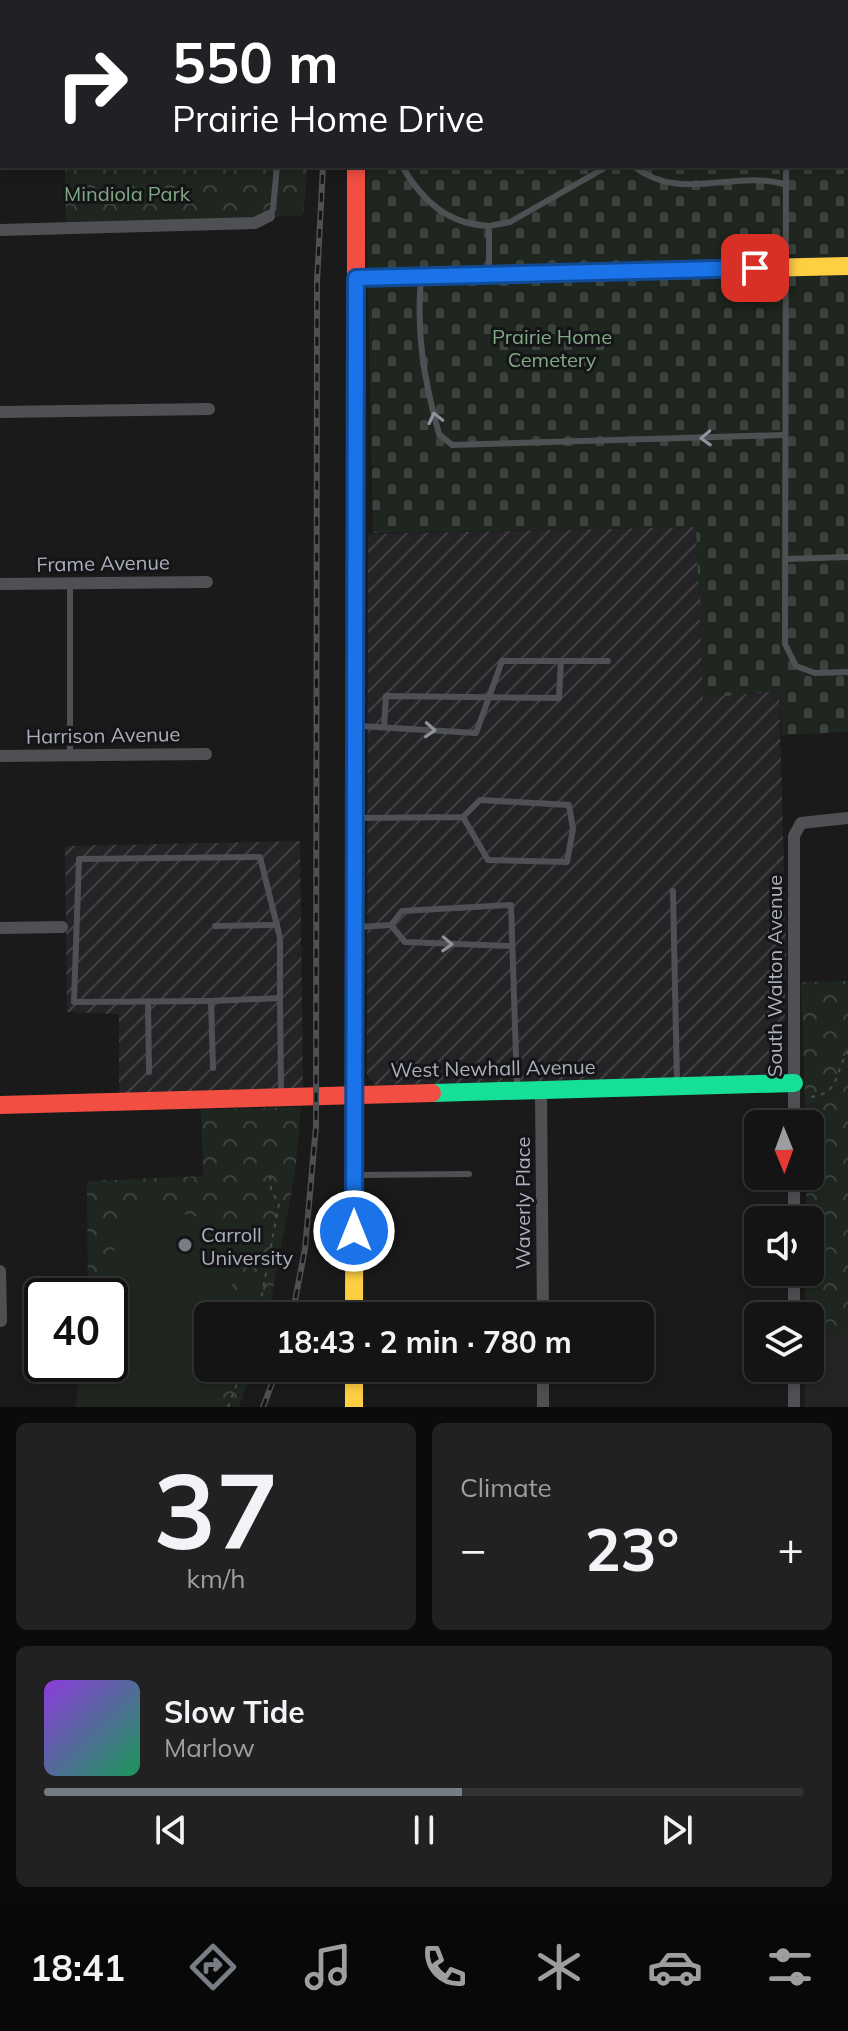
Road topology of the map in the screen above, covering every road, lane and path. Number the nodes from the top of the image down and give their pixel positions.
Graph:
1 (277, 168) edge
2 (356, 168) edge
3 (404, 168) edge
4 (604, 168) edge
5 (636, 168) edge
6 (786, 168) edge
7 (784, 184) junction
8 (269, 216) joint
9 (489, 226) junction
10 (0, 230) edge
11 (848, 266) edge
12 (784, 267) junction
13 (489, 275) junction
14 (421, 277) junction
15 (356, 278) junction
16 (209, 409) dead end
17 (0, 412) edge
18 (784, 435) junction
19 (848, 557) edge
20 (787, 559) junction
21 (207, 582) dead end
22 (70, 583) junction
23 (0, 584) edge
24 (561, 661) junction
25 (608, 661) dead end
26 (848, 672) edge
27 (489, 699) junction
28 (355, 726) junction
29 (384, 727) junction
30 (206, 754) dead end
31 (70, 755) junction
32 (0, 756) edge
33 (463, 817) junction
34 (355, 818) junction
35 (848, 818) edge
36 (673, 891) dead end
37 (277, 925) junction
38 (391, 925) junction
39 (215, 926) dead end
40 (62, 927) dead end
41 (0, 928) edge
42 (355, 928) junction
43 (512, 946) junction
44 (280, 998) junction
45 (148, 1001) junction
46 (211, 1001) junction
47 (848, 1052) edge
48 (213, 1068) dead end
49 (149, 1072) dead end
50 (794, 1083) junction
51 (677, 1086) junction
52 (517, 1090) junction
53 (541, 1090) junction
54 (355, 1092) junction
55 (811, 1097) dead end
56 (281, 1098) junction
57 (0, 1105) edge
58 (794, 1110) edge
59 (270, 1172) dead end
60 (469, 1174) dead end
61 (355, 1175) junction
62 (0, 1271) edge
63 (261, 1302) edge
64 (354, 1302) edge
65 (543, 1302) edge
66 (1, 1322) edge
67 (238, 1382) edge
68 (354, 1382) edge
69 (543, 1382) edge
70 (794, 1382) edge
71 (228, 1407) edge
72 (354, 1407) edge
73 (543, 1407) edge
74 (794, 1407) edge

1 - 8 lane
2 - 15 street
3 - 9 lane
4 - 9 lane
5 - 7 lane
6 - 7 lane
7 - 12 lane
8 - 10 street
9 - 13 lane
11 - 12 street
12 - 13 street
12 - 18 lane
13 - 14 street
14 - 15 street
18 -> 14 lane
15 - 28 street
16 - 17 street
18 - 20 lane
19 - 20 lane
20 - 26 lane
21 - 22 street, Frame Avenue
22 - 23 street, Frame Avenue
22 - 31 lane
24 - 25 lane
24 - 27 lane
24 - 27 lane
29 -> 27 lane
27 - 29 lane
28 - 29 lane
28 - 34 street
30 - 31 street, Harrison Avenue
31 - 32 street, Harrison Avenue
33 - 33 lane
33 - 34 lane
34 - 42 street
35 - 50 street, South Walton Avenue
36 - 51 lane
37 - 39 lane
37 - 44 lane
37 - 45 lane
38 - 42 lane
38 -> 43 lane
38 - 43 lane
40 - 41 street
42 - 54 street
43 - 52 lane
44 - 46 lane
44 - 56 lane
45 - 46 lane
45 - 49 lane
46 - 48 lane
47 - 55 path
50 - 51 street, West Newhall Avenue
50 - 58 street, South Walton Avenue
51 - 53 street, West Newhall Avenue
52 - 53 street, West Newhall Avenue
52 - 54 street, West Newhall Avenue
53 - 65 street, Waverly Place
54 - 56 street, West Newhall Avenue
54 - 61 street
56 - 57 street, West Newhall Avenue
59 - 63 path
60 - 61 lane
61 - 64 street
62 - 66 street
67 - 71 path
68 - 72 street
69 - 73 street
70 - 74 street

